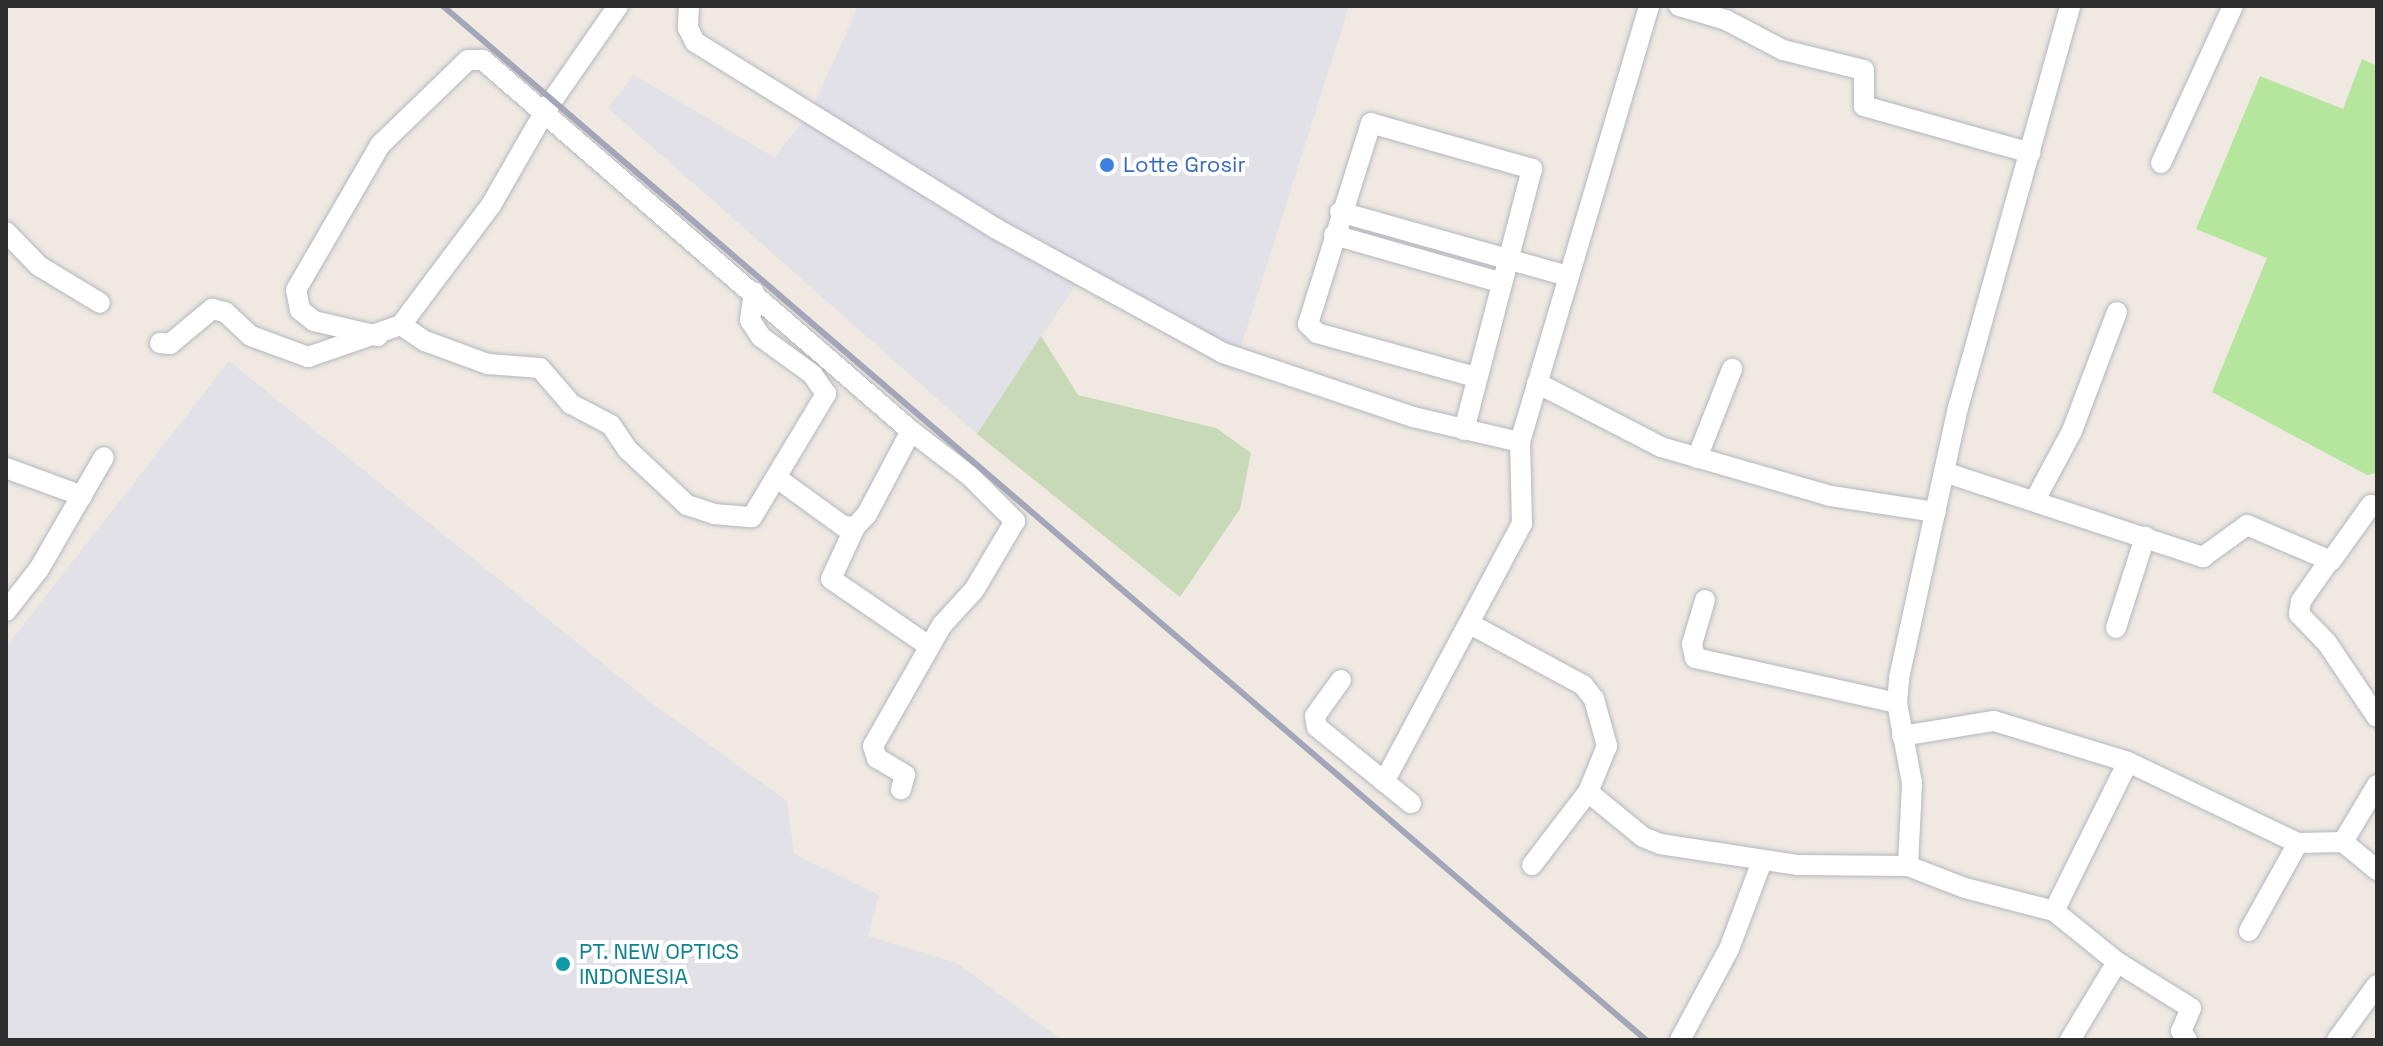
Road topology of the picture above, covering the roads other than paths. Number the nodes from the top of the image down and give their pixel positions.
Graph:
1 (618, 6) edge
2 (689, 6) edge
3 (1649, 6) edge
4 (1679, 6) edge
5 (2070, 6) edge
6 (2233, 6) edge
7 (545, 111) junction
8 (2031, 153) junction
9 (2161, 163) dead end
10 (1340, 212) junction
11 (1334, 235) junction
12 (7, 236) edge
13 (1507, 260) junction
14 (1567, 276) junction
15 (1502, 283) junction
16 (754, 292) junction
17 (100, 303) dead end
18 (2117, 312) dead end
19 (401, 325) junction
20 (378, 336) junction
21 (160, 343) dead end
22 (1732, 369) dead end
23 (1476, 377) junction
24 (1537, 383) junction
25 (1464, 430) junction
26 (911, 431) junction
27 (1520, 442) junction
28 (104, 457) dead end
29 (1697, 458) junction
30 (6, 468) edge
31 (1944, 472) junction
32 (777, 478) junction
33 (82, 496) junction
34 (2035, 500) junction
35 (2371, 505) dead end
36 (1936, 512) junction
37 (855, 527) junction
38 (2145, 537) junction
39 (2329, 561) junction
40 (1705, 600) dead end
41 (6, 611) edge
42 (1472, 625) junction
43 (2116, 628) dead end
44 (929, 646) junction
45 (1341, 680) dead end
46 (1897, 703) junction
47 (2377, 717) edge
48 (1902, 736) junction
49 (2128, 762) junction
50 (1384, 782) junction
51 (2377, 785) edge
52 (901, 789) dead end
53 (1588, 792) junction
54 (1411, 803) dead end
55 (2343, 842) junction
56 (2298, 843) junction
57 (1762, 861) junction
58 (1532, 865) dead end
59 (1908, 866) junction
60 (2377, 870) edge
61 (2054, 911) junction
62 (2249, 931) dead end
63 (2117, 962) junction
64 (2377, 985) edge
65 (1680, 1040) edge
66 (2070, 1040) edge
67 (2187, 1040) edge
68 (2337, 1040) edge

1 - 7 street
2 - 25 street
3 - 14 street
4 - 8 street
5 - 8 street
6 - 9 street
7 - 16 street
7 - 19 street
7 - 20 street
8 - 31 street
10 - 11 street
10 - 13 street
10 - 13 street
11 - 15 street
11 - 23 street
12 - 17 street
13 - 14 street
13 - 15 street
14 - 24 street
15 - 23 street
16 - 26 street
16 - 32 street
18 - 34 street
19 - 20 street
19 - 32 street
20 - 21 street
22 - 29 street
23 - 25 street
24 - 27 street
24 - 29 street
25 - 27 street
26 - 37 street
26 - 44 street
27 - 42 street
28 - 33 street
29 - 36 street
30 - 33 street
31 - 34 street
31 - 36 street
32 - 37 street
33 - 41 street
34 - 38 street
35 - 39 street
36 - 46 street
37 - 44 street
38 - 39 street
38 - 43 street
39 - 47 street
40 - 46 street
42 - 50 street
42 - 53 street
44 - 52 street
45 - 50 street
46 - 48 street
48 - 49 street
48 - 59 street
49 - 56 street
49 - 61 street
50 - 54 street
51 - 55 street
53 - 57 street
53 - 58 street
55 - 56 street
55 - 60 street
56 - 62 street
57 - 59 street
57 - 65 street
59 - 61 street
61 - 63 street
63 - 66 street
63 - 67 street
64 - 68 street

